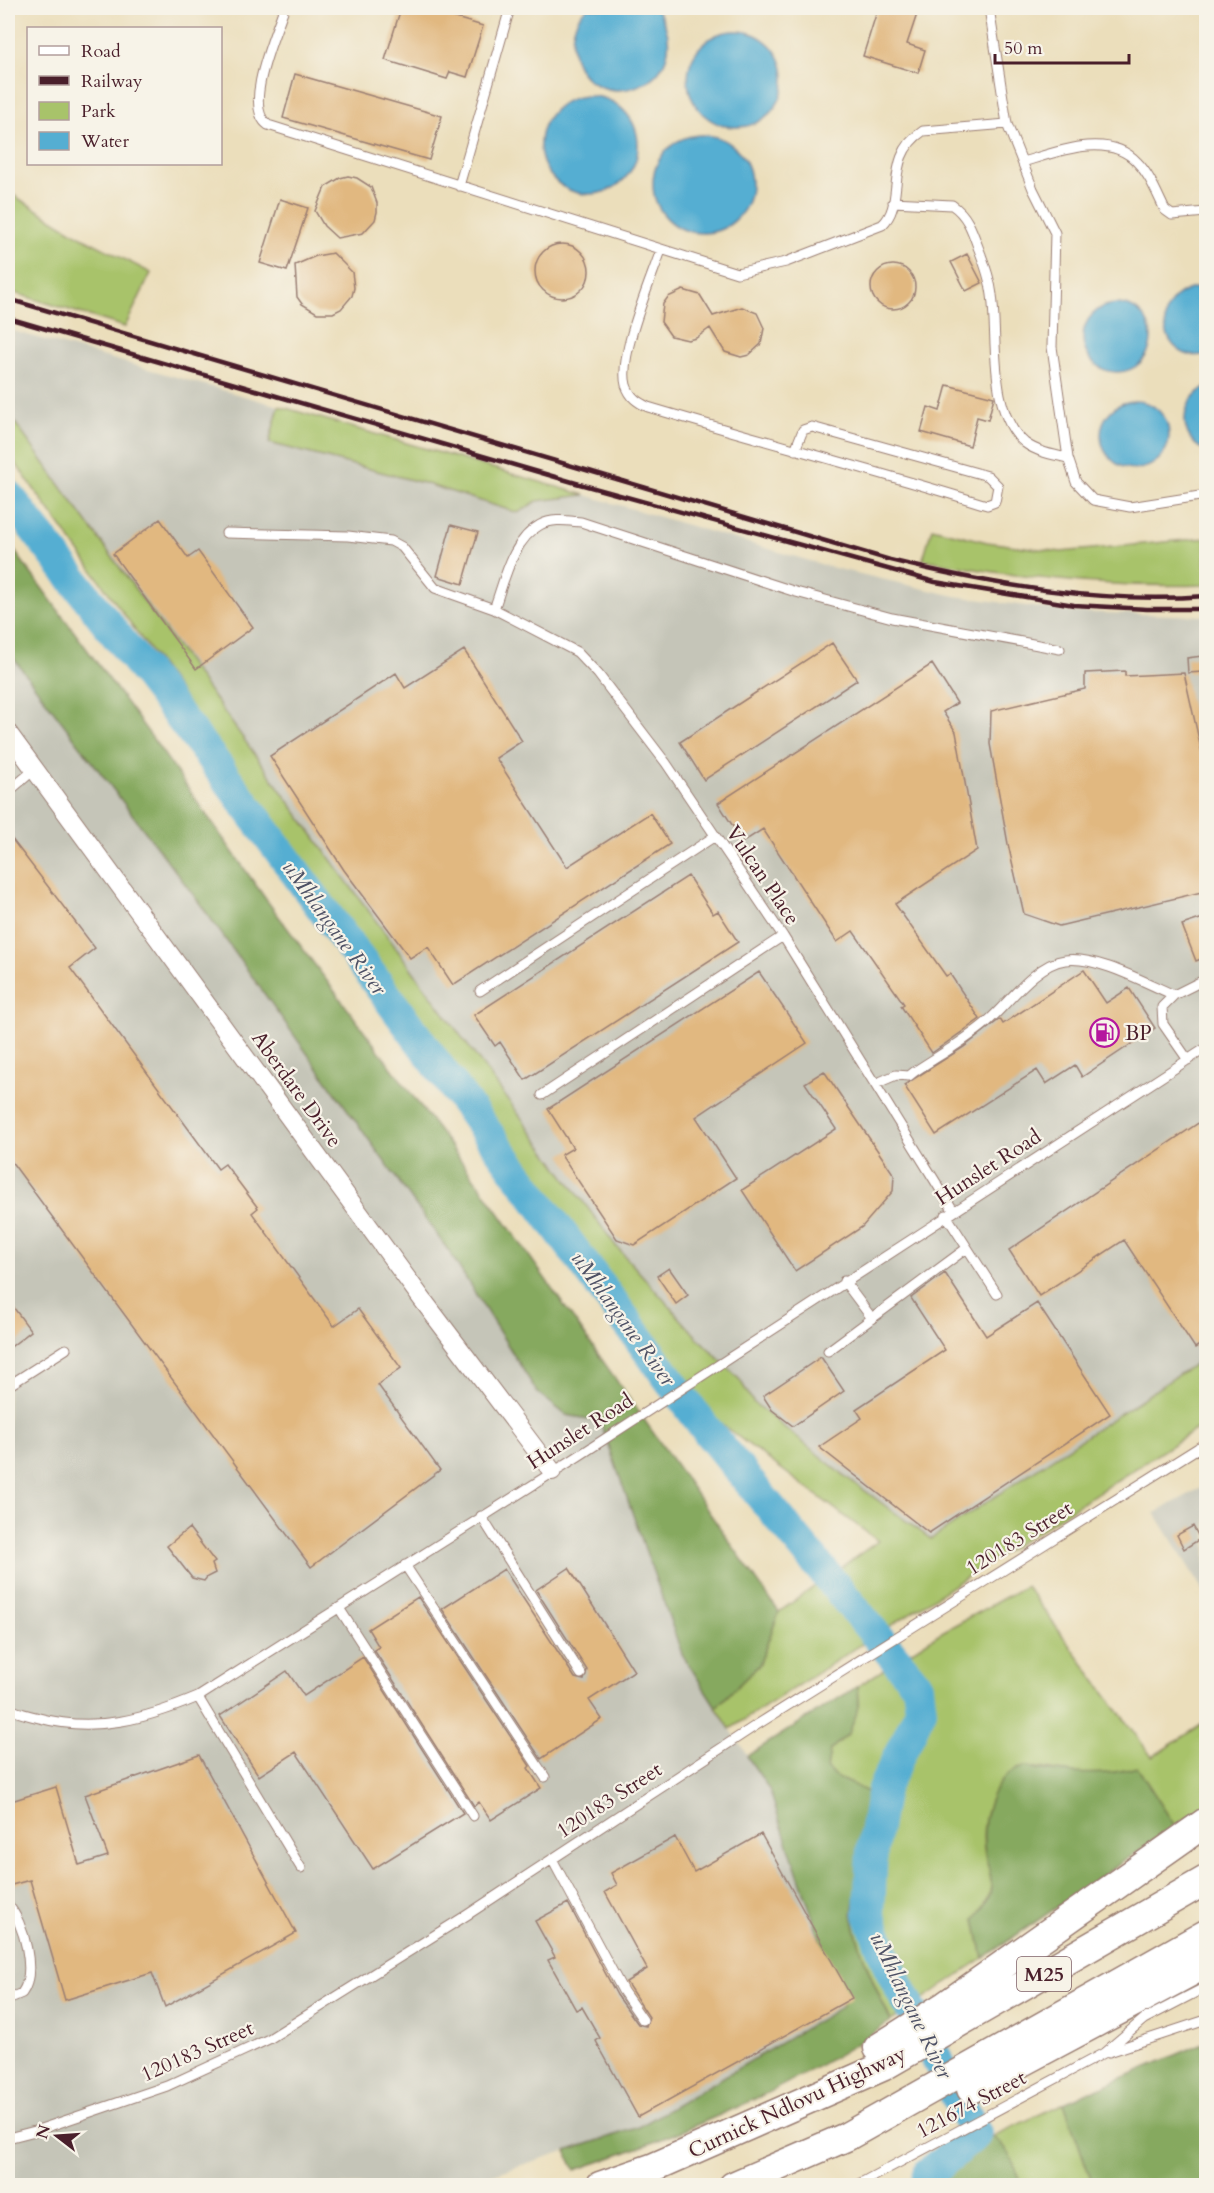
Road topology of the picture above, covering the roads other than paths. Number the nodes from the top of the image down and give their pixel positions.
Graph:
1 (284, 8) edge
2 (510, 8) edge
3 (989, 8) edge
4 (1007, 124) junction
5 (1023, 162) junction
6 (459, 186) junction
7 (893, 202) junction
8 (1206, 212) edge
9 (661, 250) junction
10 (795, 450) junction
11 (1068, 458) junction
12 (1206, 495) edge
13 (226, 533) dead end
14 (494, 609) junction
15 (1060, 649) dead end
16 (8, 733) edge
17 (35, 770) junction
18 (8, 792) edge
19 (715, 836) junction
20 (783, 936) junction
21 (1206, 979) edge
22 (480, 991) dead end
23 (1174, 995) junction
24 (1206, 1048) edge
25 (1188, 1060) junction
26 (875, 1084) junction
27 (542, 1095) dead end
28 (950, 1213) junction
29 (967, 1248) junction
30 (844, 1281) junction
31 (997, 1294) dead end
32 (871, 1317) junction
33 (66, 1349) dead end
34 (828, 1351) dead end
35 (8, 1386) edge
36 (1203, 1445) edge
37 (1206, 1460) edge
38 (552, 1471) junction
39 (481, 1516) junction
40 (405, 1565) junction
41 (339, 1608) junction
42 (581, 1674) dead end
43 (198, 1697) junction
44 (9, 1712) edge
45 (545, 1777) dead end
46 (473, 1816) dead end
47 (1206, 1822) edge
48 (552, 1859) junction
49 (301, 1868) dead end
50 (1206, 1880) edge
51 (8, 1905) edge
52 (1206, 1934) edge
53 (1206, 1964) edge
54 (1206, 1987) edge
55 (8, 1999) edge
56 (643, 2020) dead end
57 (1206, 2020) edge
58 (1104, 2053) junction
59 (878, 2059) junction
60 (957, 2086) junction
61 (8, 2138) edge
62 (848, 2145) junction
63 (600, 2186) edge
64 (733, 2186) edge
65 (779, 2186) edge
66 (855, 2186) edge

1 - 6 lane
2 - 6 lane
3 - 4 lane
4 - 5 lane
4 - 7 lane
5 - 8 lane
5 - 11 lane
6 - 9 lane
7 - 9 lane
7 - 11 lane
9 - 10 lane
10 - 10 lane
11 - 12 lane
13 - 14 lane, Vulcan Place
14 - 15 lane
14 - 19 lane, Vulcan Place
16 - 17 street, Aberdare Drive
17 - 18 lane
17 - 38 street, Aberdare Drive
19 - 20 lane, Vulcan Place
19 - 22 lane
20 - 26 lane, Vulcan Place
20 - 27 lane
21 - 23 lane
23 - 25 lane
23 - 26 lane
24 - 25 lane, Hunslet Road
25 - 28 lane, Hunslet Road
26 - 28 lane, Vulcan Place
28 - 29 lane, Vulcan Place
28 - 30 lane, Hunslet Road
29 - 31 lane, Vulcan Place
29 - 32 lane
30 - 32 lane
30 - 38 lane, Hunslet Road
32 - 34 lane
33 - 35 lane
36 - 37 lane
36 - 48 lane, 120183 Street
38 - 39 lane, Hunslet Road
39 - 40 lane, Hunslet Road
39 - 42 lane
40 - 41 lane, Hunslet Road
40 - 45 lane
41 - 43 lane, Hunslet Road
41 - 46 lane
43 - 44 lane, Hunslet Road
43 - 49 lane
47 - 59 main road
48 - 56 lane
48 - 61 lane, 120183 Street
50 - 59 main road, Curnick Ndlovu Highway / M25
51 - 55 lane
52 - 60 main road, M25
53 - 60 main road
54 - 58 lane
57 - 58 lane
58 - 66 lane, 121674 Street
59 - 63 main road, Curnick Ndlovu Highway
60 - 62 main road, M25
62 - 64 main road, M25
62 - 65 main road

